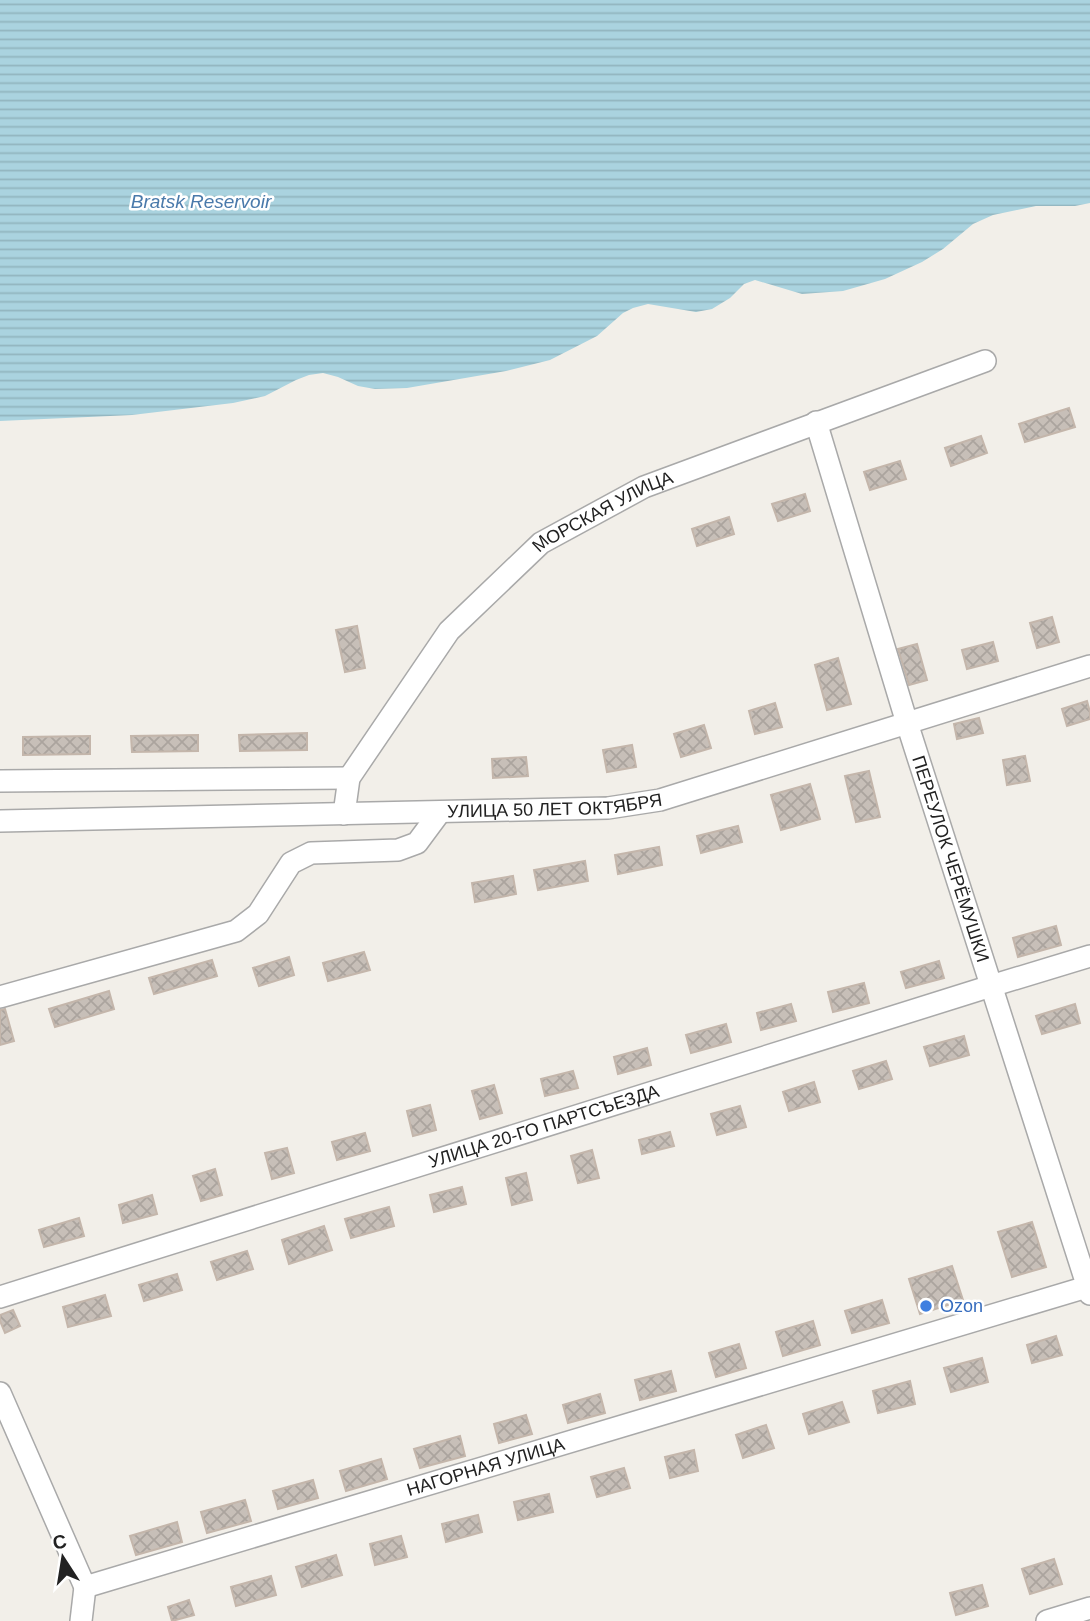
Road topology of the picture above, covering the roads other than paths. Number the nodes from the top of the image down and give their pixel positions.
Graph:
1 (985, 360) dead end
2 (816, 422) junction
3 (1090, 667) edge
4 (907, 723) junction
5 (349, 778) junction
6 (0, 780) edge
7 (440, 812) junction
8 (344, 814) junction
9 (0, 821) edge
10 (1090, 956) edge
11 (992, 986) junction
12 (0, 997) edge
13 (1089, 1288) edge
14 (0, 1297) edge
15 (0, 1393) edge
16 (85, 1587) junction
17 (1090, 1608) edge
18 (81, 1621) edge
19 (1047, 1621) edge

1 - 2 street, МОРСКАЯ УЛИЦА
2 - 4 street, ПЕРЕУЛОК ЧЕРЁМУШКИ
2 - 5 street, МОРСКАЯ УЛИЦА
3 - 4 street, УЛИЦА 50 ЛЕТ ОКТЯБРЯ
4 - 7 street, УЛИЦА 50 ЛЕТ ОКТЯБРЯ
4 - 11 street, ПЕРЕУЛОК ЧЕРЁМУШКИ
5 - 6 street
5 - 8 street, МОРСКАЯ УЛИЦА
7 - 8 street, УЛИЦА 50 ЛЕТ ОКТЯБРЯ
7 - 12 street
8 - 9 street, УЛИЦА 50 ЛЕТ ОКТЯБРЯ
10 - 11 street, УЛИЦА 20-ГО ПАРТСЪЕЗДА
11 - 13 street, ПЕРЕУЛОК ЧЕРЁМУШКИ
11 - 14 street, УЛИЦА 20-ГО ПАРТСЪЕЗДА
13 - 16 street, НАГОРНАЯ УЛИЦА
15 - 16 street
16 - 18 street
17 - 19 street

